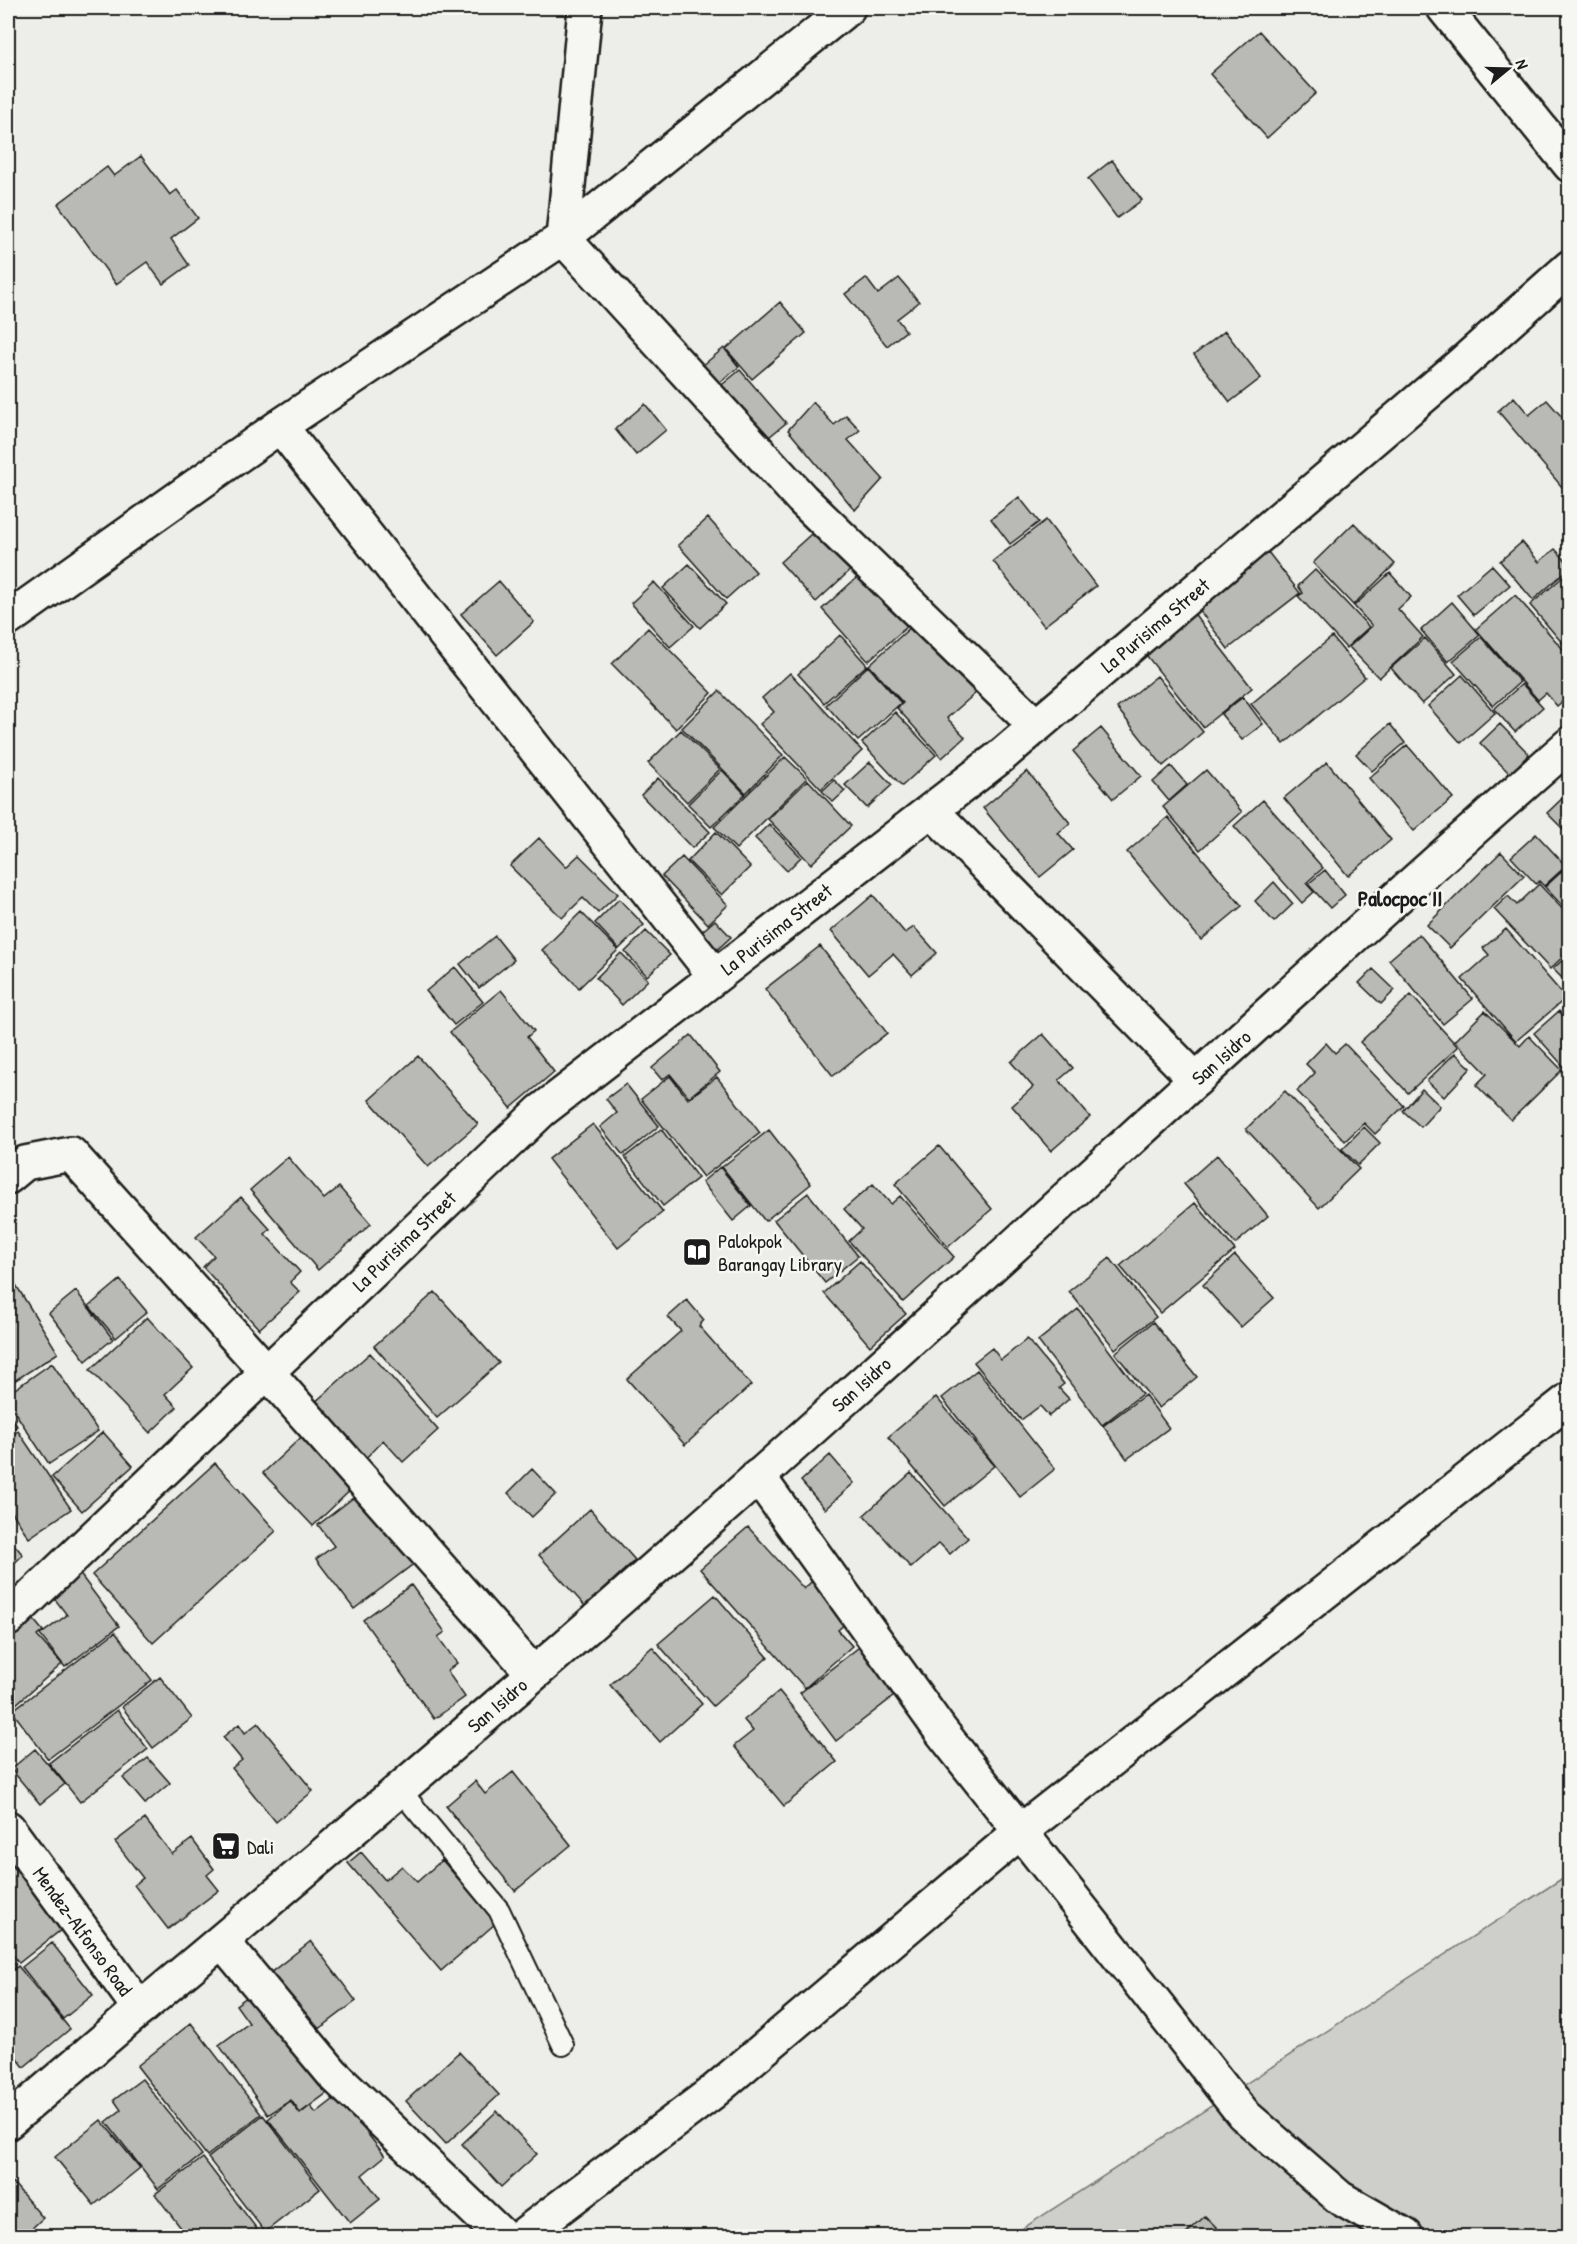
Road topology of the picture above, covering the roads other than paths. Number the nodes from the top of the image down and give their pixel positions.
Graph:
1 (585, 8) edge
2 (848, 8) edge
3 (1444, 8) edge
4 (1569, 165) edge
5 (563, 238) junction
6 (1569, 267) edge
7 (280, 426) junction
8 (8, 619) edge
9 (1036, 726) junction
10 (1569, 744) edge
11 (932, 810) junction
12 (715, 976) junction
13 (1196, 1080) junction
14 (8, 1177) edge
15 (267, 1372) junction
16 (1569, 1399) edge
17 (758, 1476) junction
18 (8, 1619) edge
19 (533, 1673) junction
20 (400, 1790) junction
21 (8, 1828) edge
22 (1021, 1831) junction
23 (222, 1941) junction
24 (140, 2009) junction
25 (562, 2045) dead end
26 (8, 2122) edge
27 (502, 2236) edge
28 (522, 2236) edge
29 (1406, 2236) edge

1 - 5 street
2 - 5 street
3 - 4 street
5 - 7 street
5 - 9 street
6 - 9 street, La Purisima Street
7 - 8 street
7 - 12 street
9 - 11 street, La Purisima Street
10 - 13 street, San Isidro
11 - 12 street, La Purisima Street
11 - 13 street
12 - 15 street, La Purisima Street
13 - 17 street, San Isidro
14 - 15 street
15 - 18 street, La Purisima Street
15 - 19 street
16 - 22 street
17 - 19 street, San Isidro
17 - 22 street
19 - 20 street, San Isidro
20 - 23 street, San Isidro
20 - 25 lane
21 - 24 street, Mendez-Alfonso Road
22 - 28 street
22 - 29 street
23 - 24 street, San Isidro
23 - 27 street
24 - 26 street, Mendez-Alfonso Road

